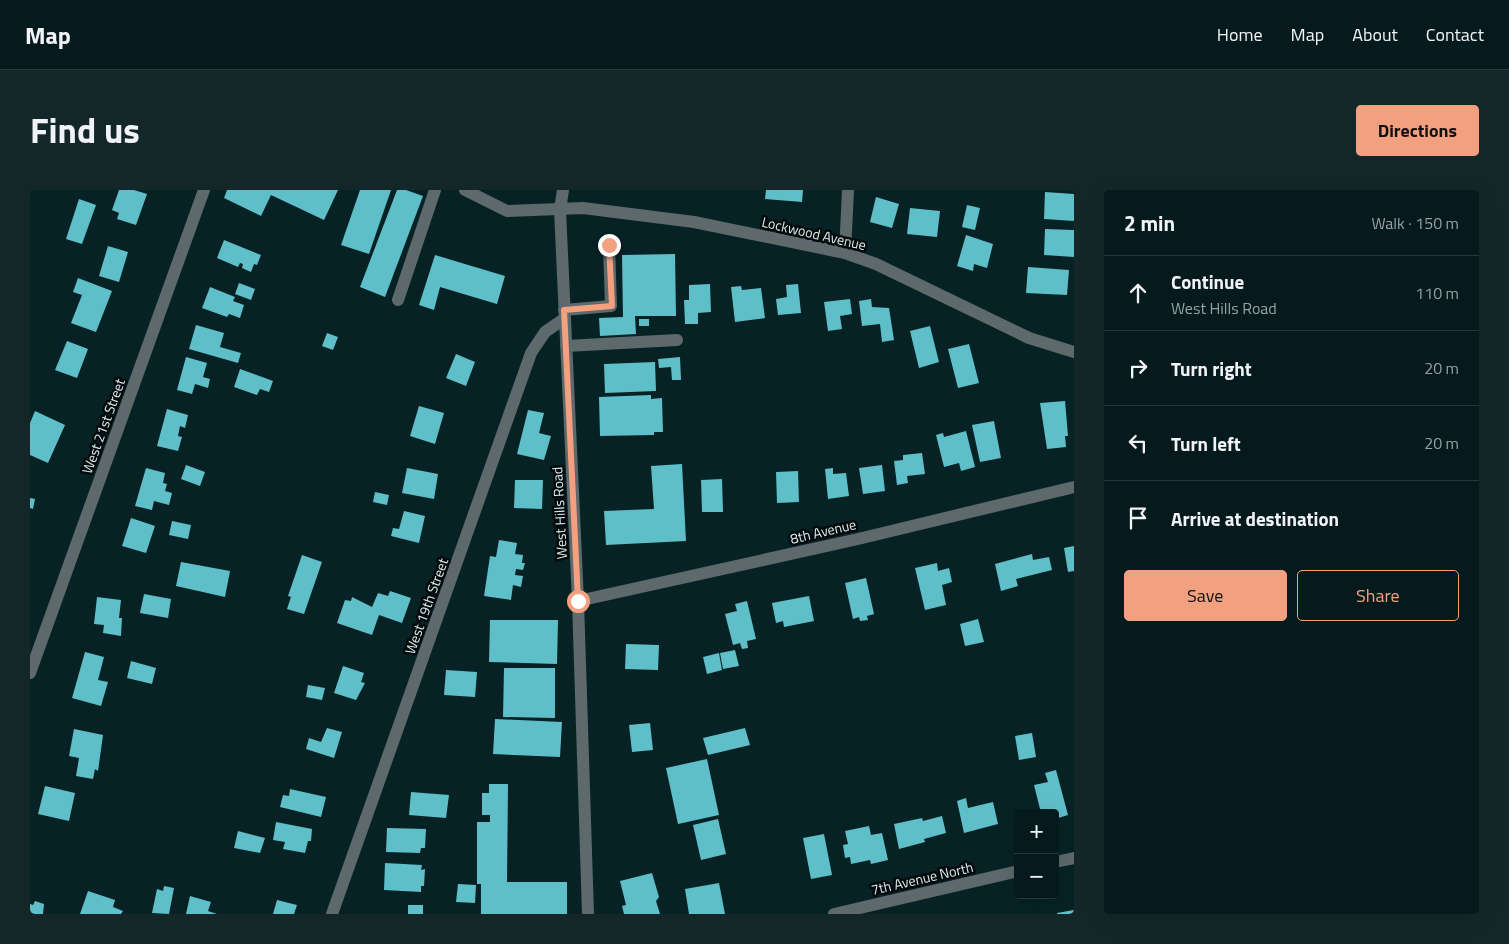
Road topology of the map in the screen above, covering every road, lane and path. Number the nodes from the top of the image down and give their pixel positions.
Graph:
1 (204, 190) edge
2 (435, 190) edge
3 (465, 190) edge
4 (563, 190) edge
5 (848, 190) edge
6 (560, 210) junction
7 (609, 245) dead end
8 (845, 253) junction
9 (398, 300) dead end
10 (564, 314) junction
11 (677, 340) dead end
12 (566, 346) junction
13 (1074, 352) edge
14 (1074, 487) edge
15 (578, 601) junction
16 (30, 673) edge
17 (1074, 858) edge
18 (1059, 861) edge
19 (1014, 872) edge
20 (332, 914) edge
21 (588, 914) edge
22 (834, 914) edge

1 - 16 street, West 21st Street
2 - 9 street
3 - 6 street
4 - 6 street
5 - 8 street
6 - 8 street, Lockwood Avenue
6 - 10 street, West Hills Road
7 - 10 street
8 - 13 street, Lockwood Avenue
10 - 12 street, West Hills Road
10 - 20 street, West 19th Street
11 - 12 street
12 - 15 street, West Hills Road
14 - 15 street, 8th Avenue
15 - 21 street, West Hills Road
17 - 18 street
19 - 22 street, 7th Avenue North

